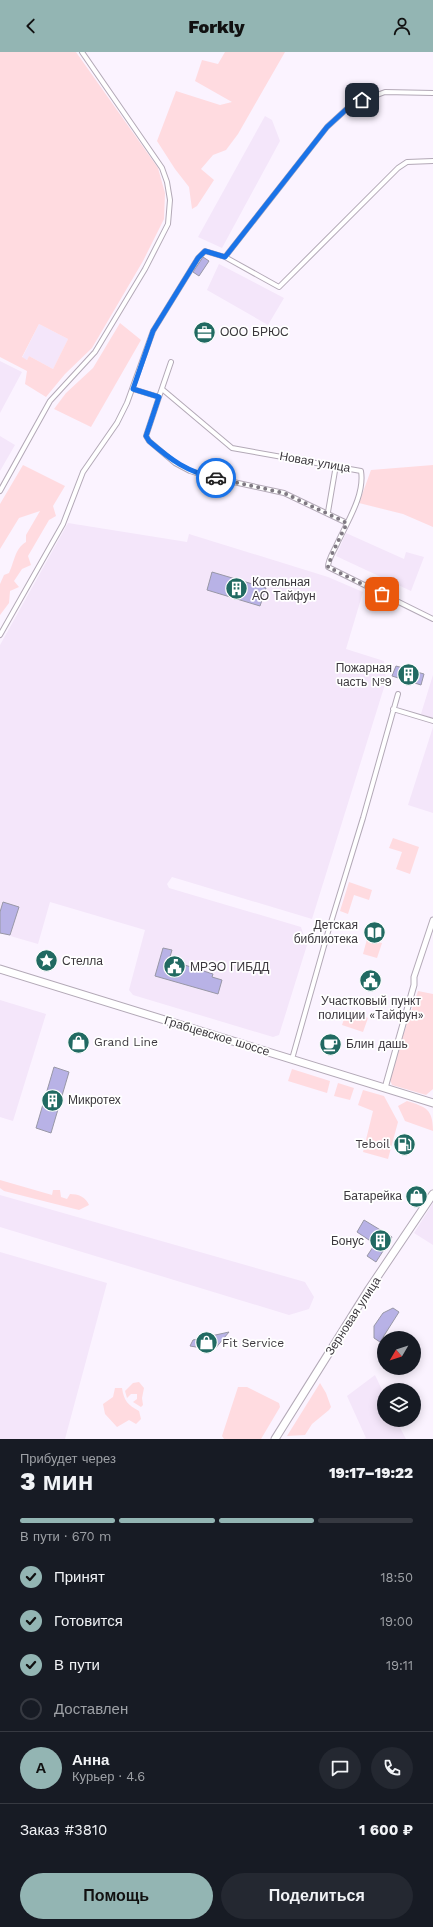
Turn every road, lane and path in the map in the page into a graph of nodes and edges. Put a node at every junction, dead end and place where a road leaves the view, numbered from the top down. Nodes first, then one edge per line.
1 (82, 52) edge
2 (433, 93) edge
3 (433, 161) edge
4 (225, 257) junction
5 (171, 362) dead end
6 (133, 389) junction
7 (162, 389) junction
8 (159, 397) junction
9 (336, 465) junction
10 (0, 491) edge
11 (328, 512) junction
12 (347, 523) junction
13 (433, 619) edge
14 (0, 635) edge
15 (398, 694) dead end
16 (393, 709) junction
17 (433, 721) edge
18 (433, 920) edge
19 (0, 969) edge
20 (292, 1059) junction
21 (385, 1088) junction
22 (433, 1103) edge
23 (433, 1194) edge
24 (275, 1439) edge

1 - 10 street
2 - 4 street
3 - 4 street
4 - 6 street
5 - 7 street
6 - 8 street
6 - 14 street
7 - 8 street
7 - 9 street, Новая улица
8 - 11 street
9 - 11 street
9 - 12 street, Новая улица
11 - 12 street
12 - 13 street
15 - 16 street
16 - 17 street
16 - 20 street
18 - 21 street
19 - 20 main road, Грабцевское шоссе
20 - 21 main road, Грабцевское шоссе
21 - 22 main road, Грабцевское шоссе
23 - 24 main road, Зерновая улица

